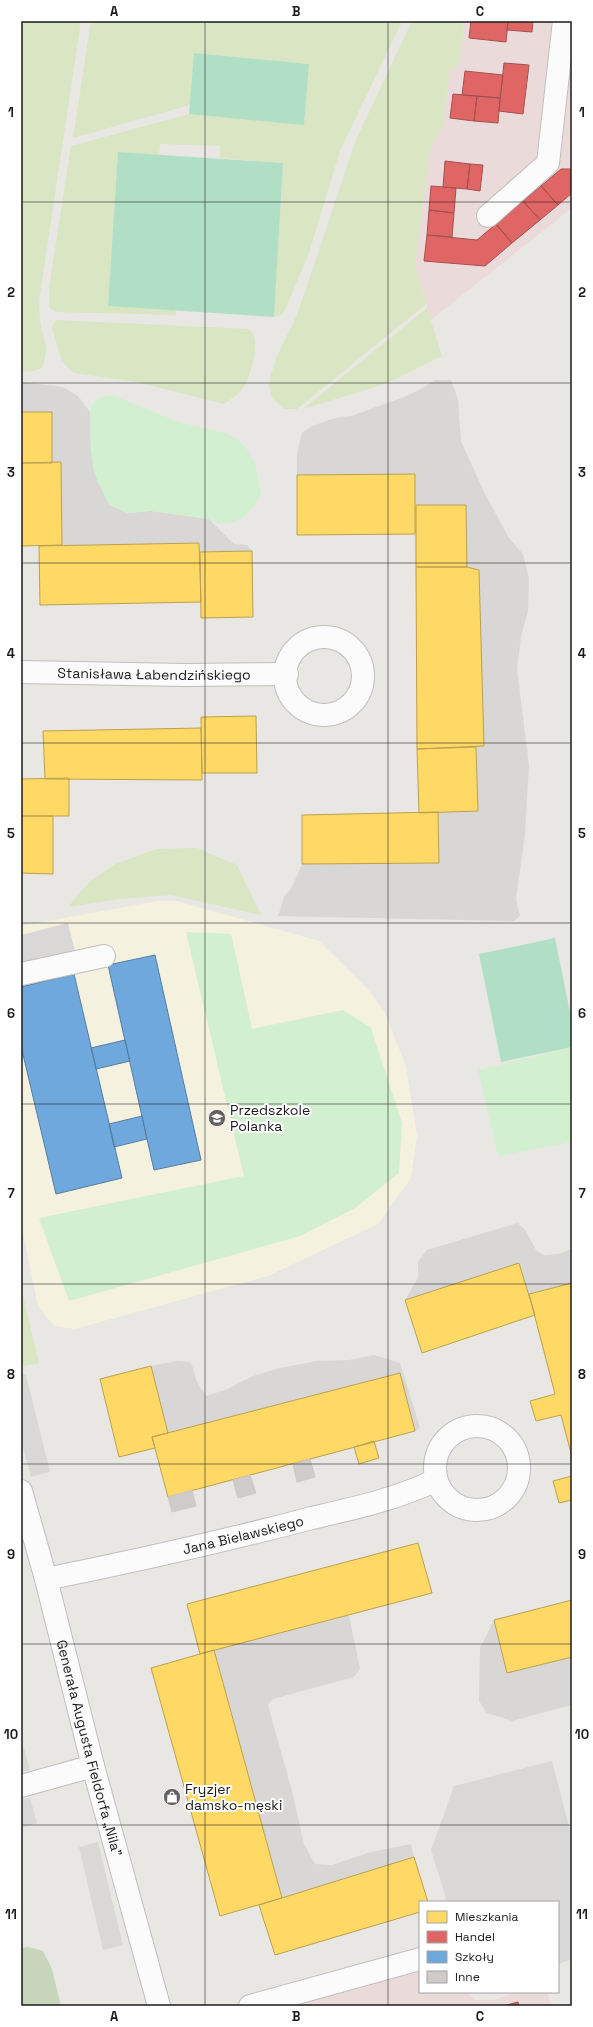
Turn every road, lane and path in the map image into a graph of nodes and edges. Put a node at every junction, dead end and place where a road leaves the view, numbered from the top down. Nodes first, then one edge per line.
1 (564, 21) edge
2 (488, 216) dead end
3 (21, 672) edge
4 (287, 674) dead end
5 (104, 956) dead end
6 (21, 974) edge
7 (436, 1480) dead end
8 (21, 1490) edge
9 (46, 1579) junction
10 (93, 1766) junction
11 (21, 1786) edge
12 (419, 1959) edge
13 (159, 2006) edge
14 (250, 2006) edge

1 - 2 street
3 - 4 street, Stanisława Łabendzińskiego
5 - 6 street
7 - 9 street, Jana Bielawskiego
8 - 9 street, Generała Augusta Fieldorfa „Nila”
9 - 10 street, Generała Augusta Fieldorfa „Nila”
10 - 11 street
10 - 13 street, Generała Augusta Fieldorfa „Nila”
12 - 14 street

